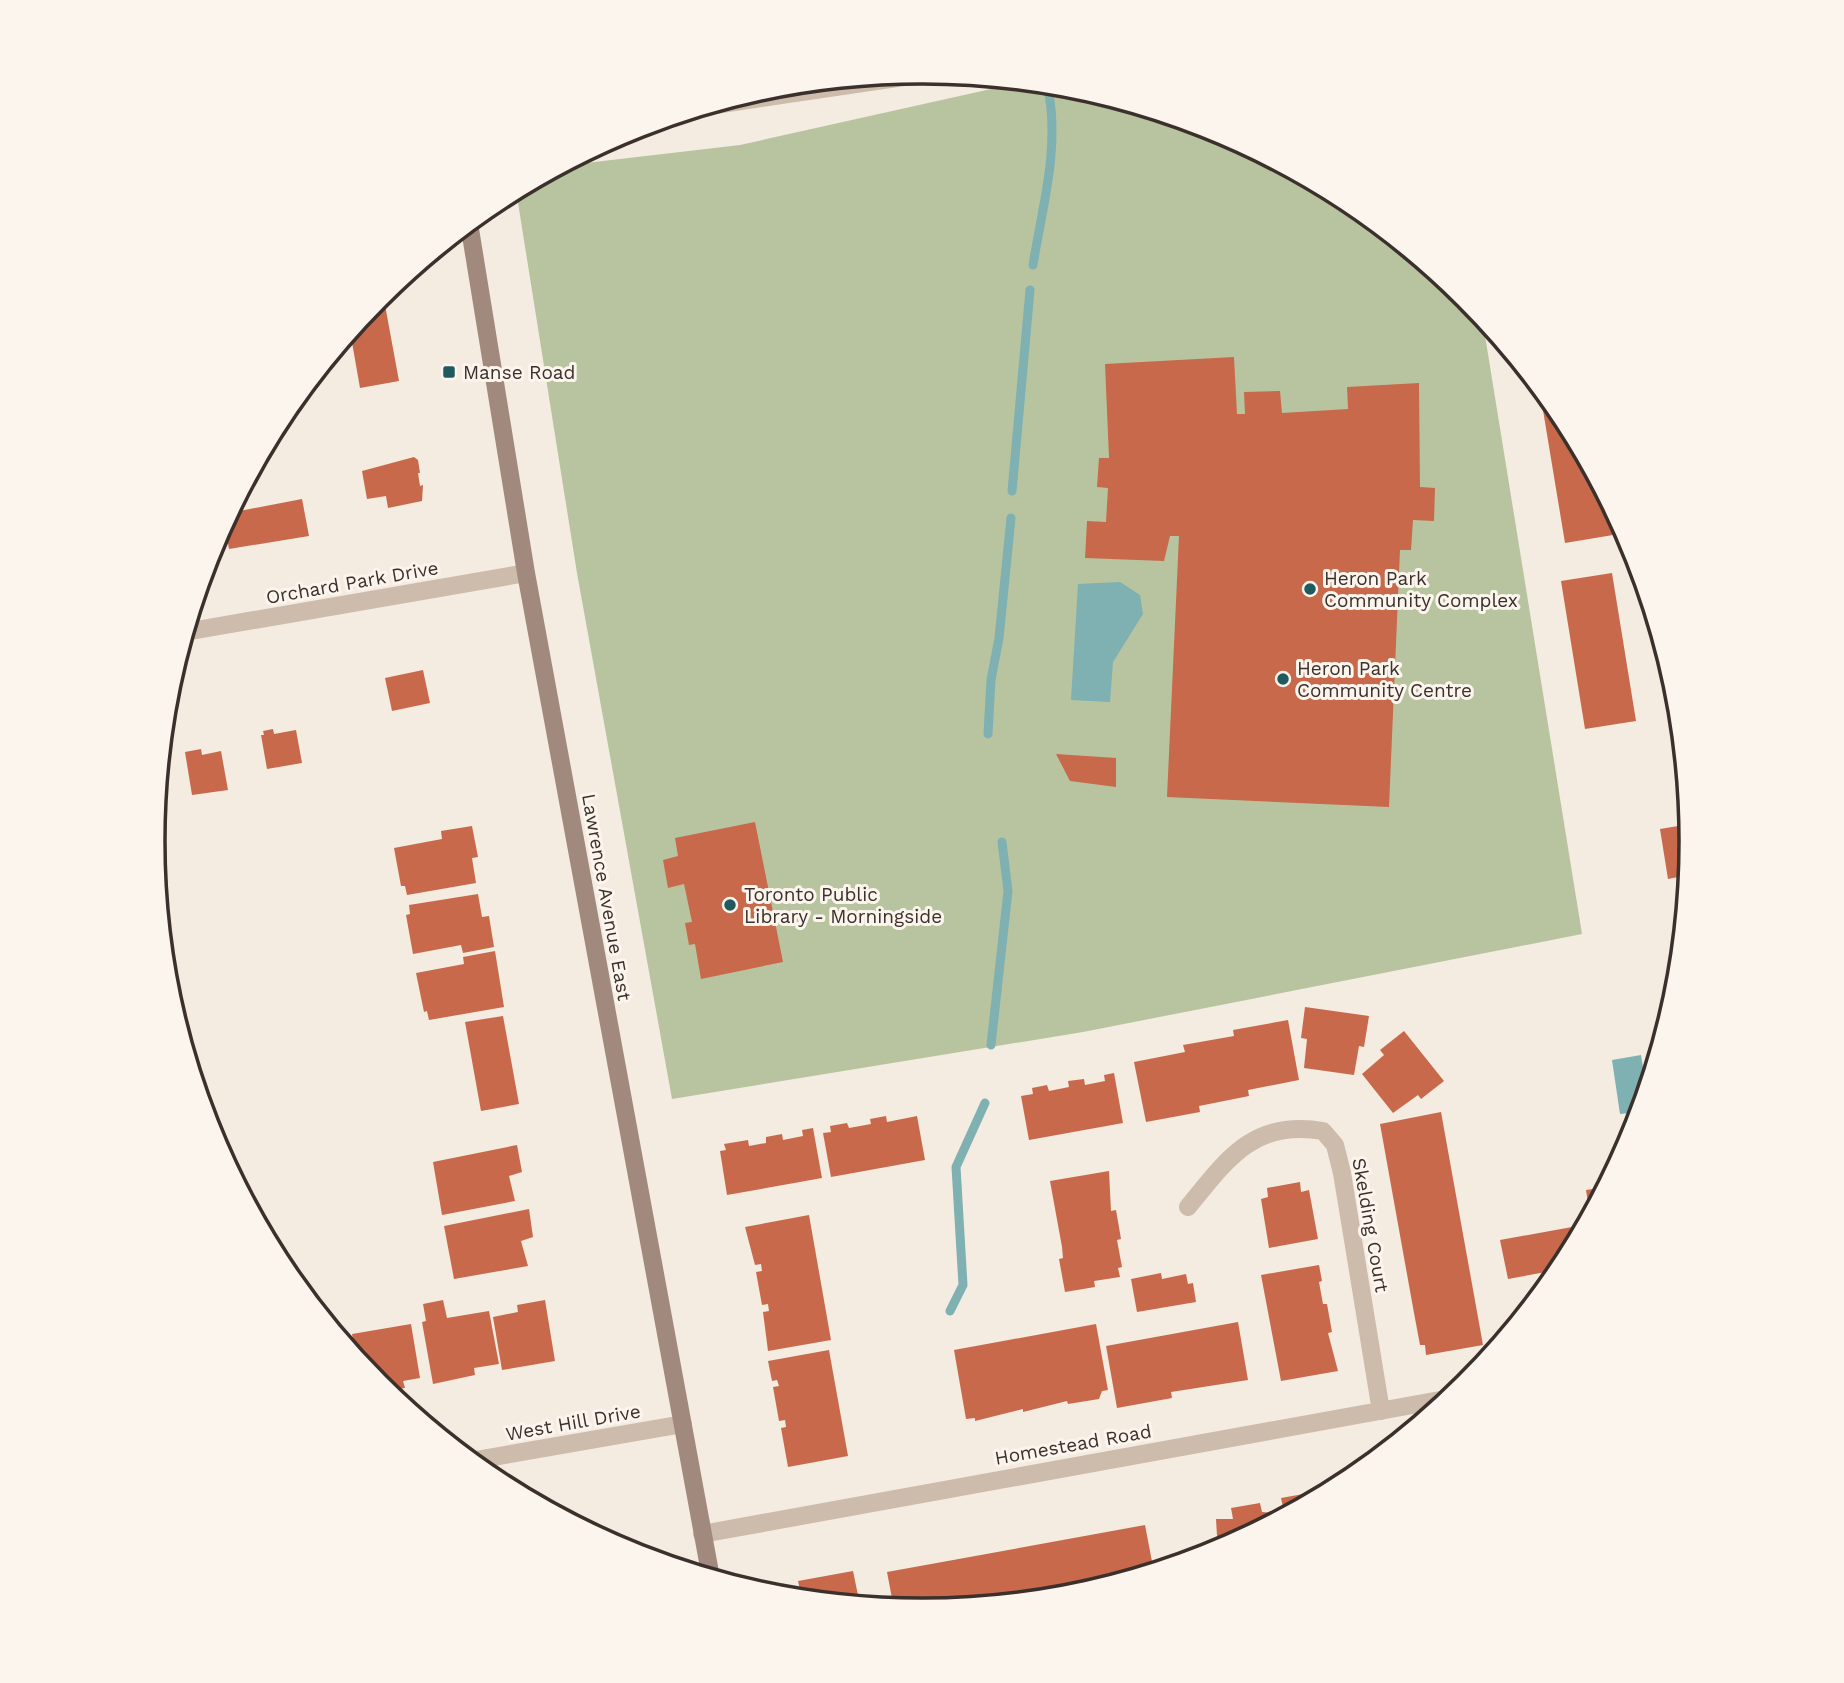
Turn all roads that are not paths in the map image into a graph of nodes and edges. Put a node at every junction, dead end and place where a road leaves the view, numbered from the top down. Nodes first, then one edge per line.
1 (471, 234) edge
2 (526, 573) junction
3 (195, 630) edge
4 (1188, 1207) dead end
5 (1431, 1402) edge
6 (1381, 1411) junction
7 (683, 1424) junction
8 (484, 1459) edge
9 (702, 1534) junction
10 (709, 1568) edge

1 - 2 main road, Lawrence Avenue East
2 - 3 street, Orchard Park Drive
2 - 7 main road, Lawrence Avenue East
4 - 6 street, Skelding Court
5 - 6 street, Homestead Road
6 - 9 street, Homestead Road
7 - 8 street, West Hill Drive
7 - 9 main road, Lawrence Avenue East
9 - 10 main road, Lawrence Avenue East

